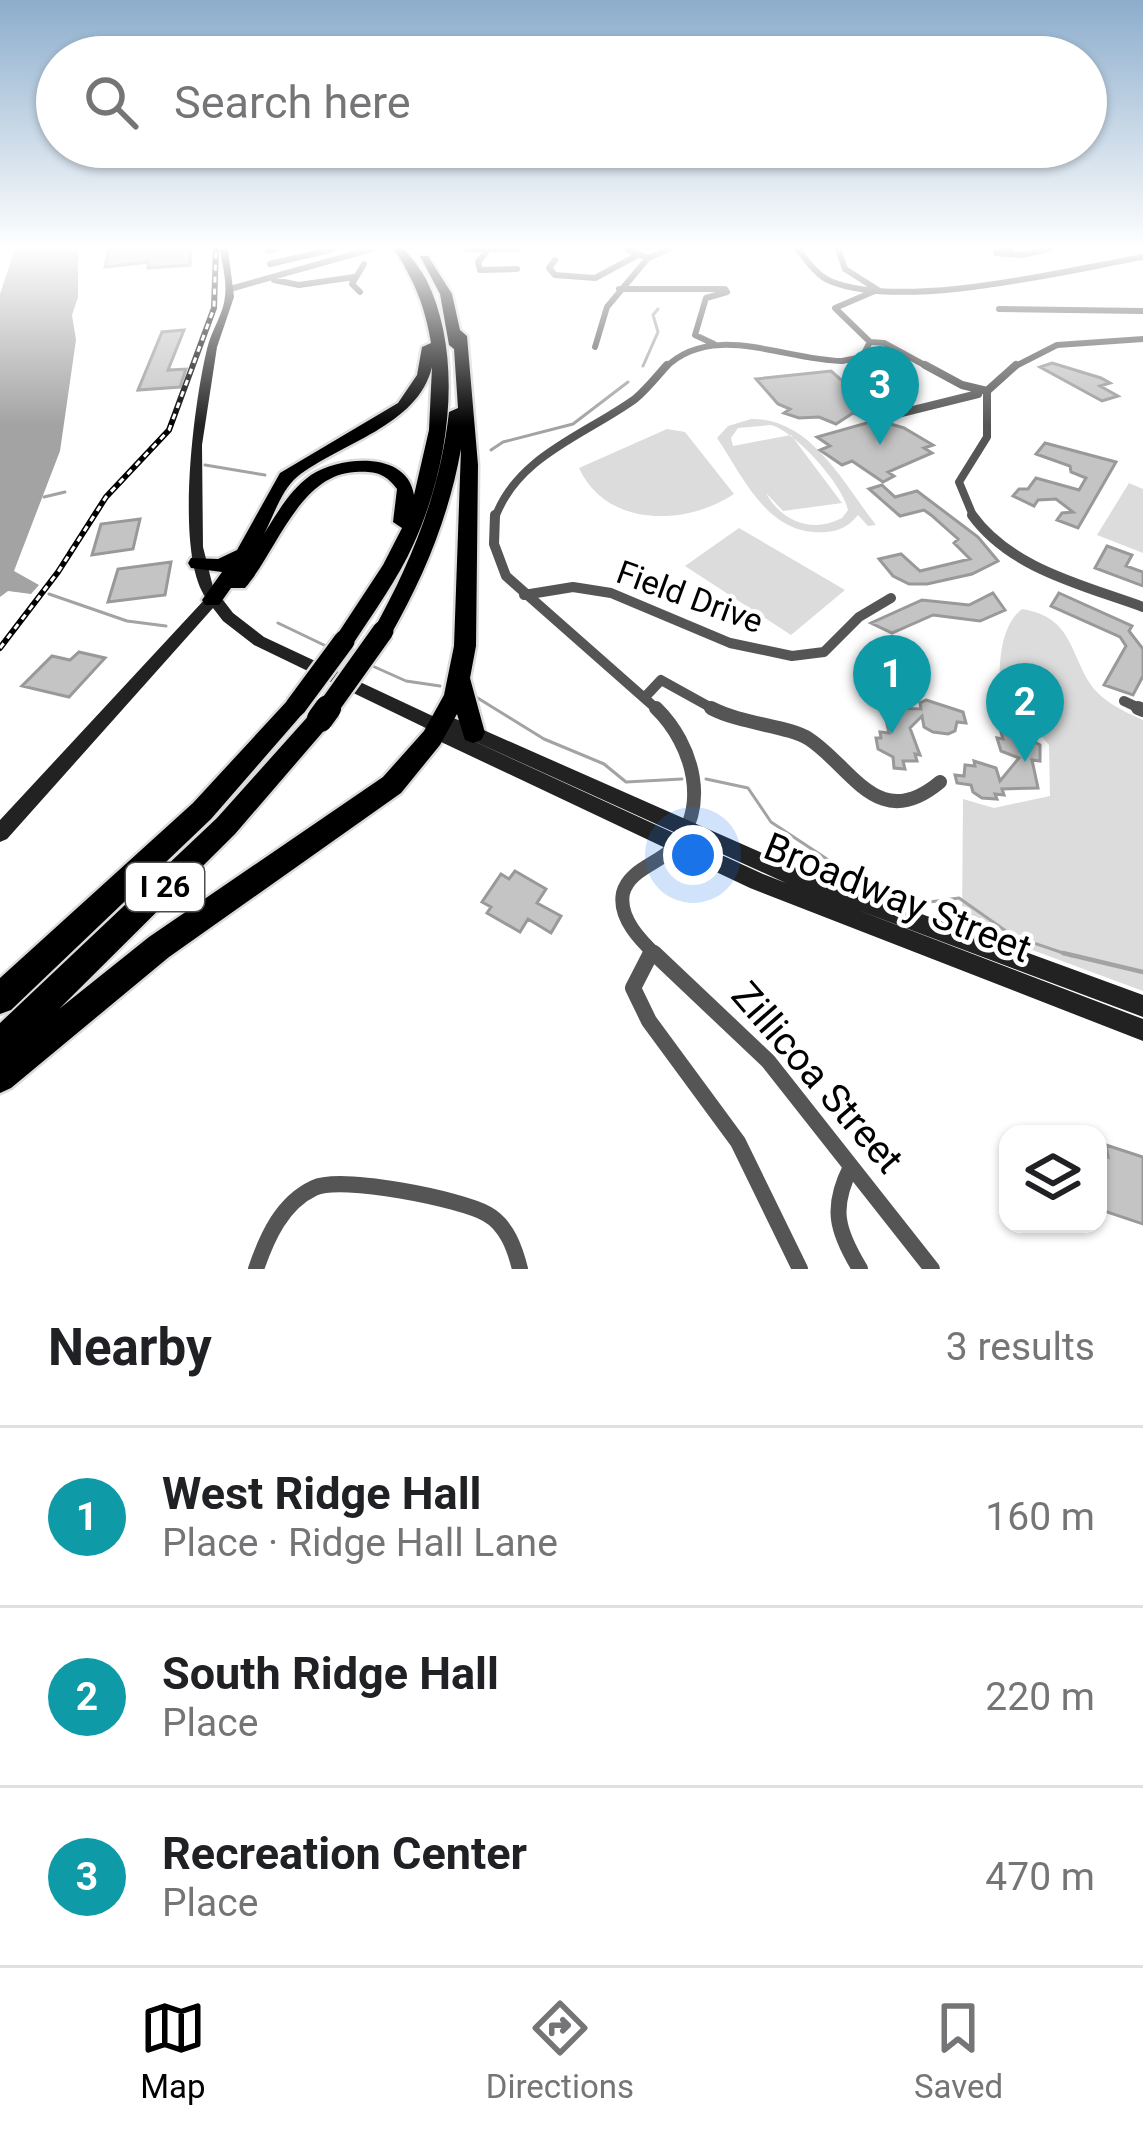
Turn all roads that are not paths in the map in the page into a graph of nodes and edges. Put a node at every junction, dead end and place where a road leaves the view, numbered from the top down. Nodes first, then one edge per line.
1 (224, 308) edge
2 (431, 308) edge
3 (447, 308) edge
4 (607, 308) edge
5 (702, 308) edge
6 (835, 308) edge
7 (1000, 309) dead end
8 (1143, 311) edge
9 (433, 316) junction
10 (454, 332) junction
11 (1143, 339) edge
12 (870, 342) junction
13 (714, 345) junction
14 (596, 347) dead end
15 (982, 393) junction
16 (885, 417) dead end
17 (243, 554) junction
18 (198, 563) junction
19 (379, 586) junction
20 (524, 595) junction
21 (891, 598) dead end
22 (212, 600) junction
23 (1143, 608) edge
24 (460, 682) junction
25 (645, 698) junction
26 (1124, 701) dead end
27 (1143, 710) edge
28 (308, 712) junction
29 (438, 726) junction
30 (473, 733) junction
31 (940, 782) dead end
32 (0, 833) edge
33 (682, 837) junction
34 (652, 952) junction
35 (0, 999) edge
36 (1143, 1006) edge
37 (1143, 1030) edge
38 (0, 1045) edge
39 (0, 1077) edge
40 (851, 1167) junction
41 (256, 1269) edge
42 (520, 1269) edge
43 (800, 1269) edge
44 (860, 1269) edge
45 (932, 1269) edge

1 - 18 main road
2 - 9 highway, I 26
3 - 10 highway, I 26
4 - 14 street
5 - 13 street
6 - 12 street
7 - 8 street
9 - 17 highway
9 - 19 highway, I 26
10 - 24 highway
10 - 28 highway, I 26, bridge
11 - 15 street
12 - 13 street
12 - 15 street
13 - 20 street
15 - 16 street
15 - 23 street
17 - 18 highway
17 - 22 highway
18 - 22 main road
19 - 22 highway
19 - 28 highway, I 26, bridge
20 - 21 street, Field Drive
20 - 25 street
22 - 29 main road, Broadway Street
22 - 32 main road
24 - 29 highway
24 - 30 highway
25 - 31 street
25 - 33 street
26 - 27 street
28 - 35 highway, I 26
28 - 38 highway, I 26
29 - 30 main road, Broadway Street
29 - 33 main road, Broadway Street
29 - 39 highway
30 - 33 main road, Broadway Street
33 - 34 street, Zillicoa Street
33 - 36 main road, Broadway Street
33 - 37 main road, Broadway Street
34 - 40 street, Zillicoa Street
34 - 43 street
40 - 44 street
40 - 45 street, Zillicoa Street
41 - 42 street

